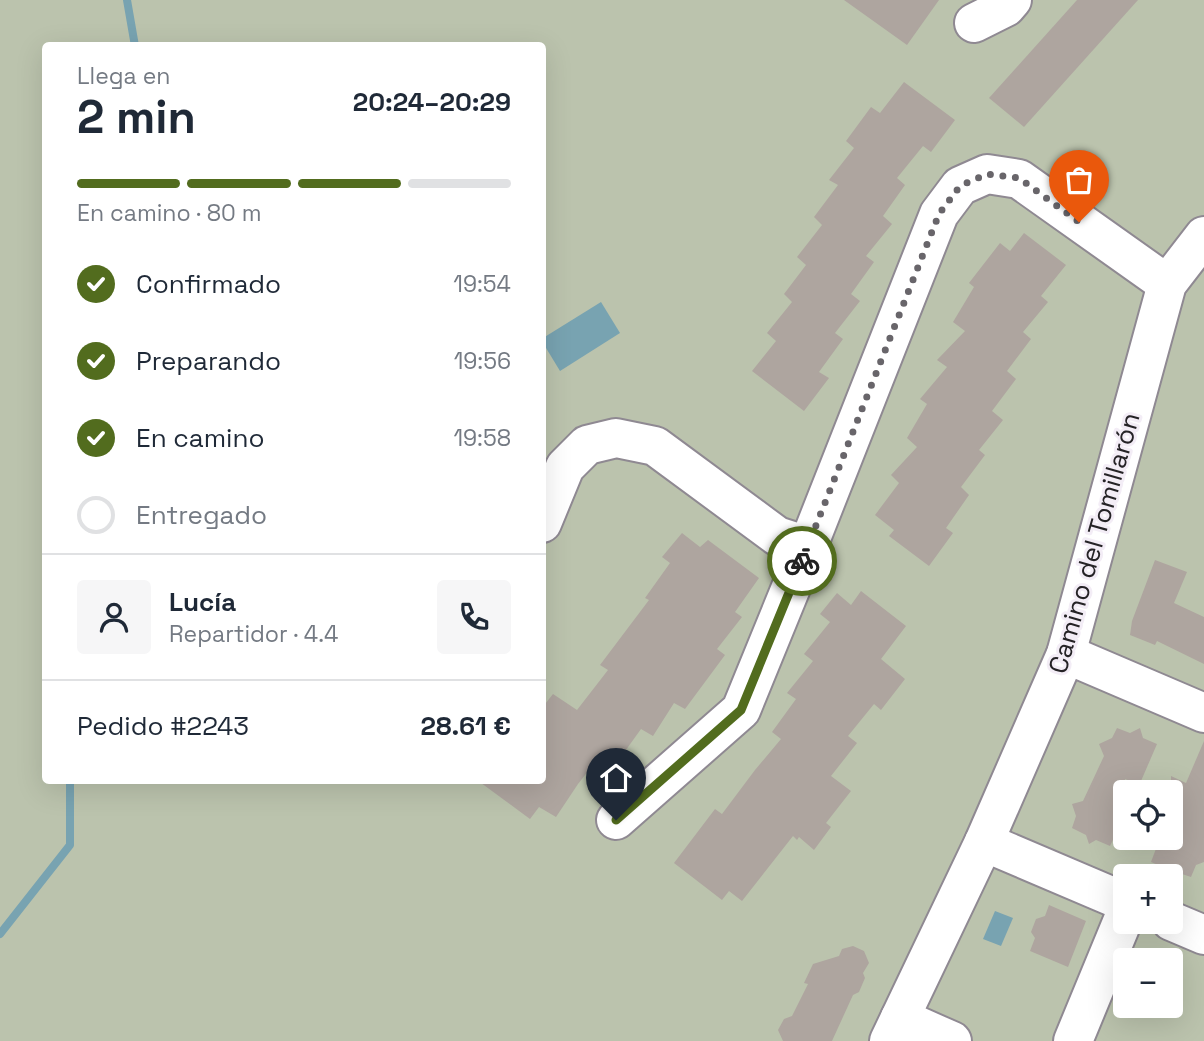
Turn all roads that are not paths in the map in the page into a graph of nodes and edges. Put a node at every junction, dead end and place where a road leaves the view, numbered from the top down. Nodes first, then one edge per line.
1 (1012, 0) edge
2 (974, 23) dead end
3 (1204, 238) edge
4 (1167, 284) junction
5 (546, 513) edge
6 (808, 546) junction
7 (1066, 654) junction
8 (1204, 713) edge
9 (616, 820) dead end
10 (984, 842) junction
11 (1113, 897) edge
12 (1183, 926) edge
13 (1117, 934) edge
14 (1204, 935) edge
15 (895, 1030) edge
16 (952, 1041) edge
17 (1073, 1041) edge

1 - 2 street
3 - 4 street, Camino del Tomillarón
4 - 6 street
4 - 7 street, Camino del Tomillarón
5 - 6 street
6 - 9 street
7 - 8 street
7 - 10 street, Camino del Tomillarón
10 - 11 street
10 - 15 street, Camino del Tomillarón
12 - 14 street
13 - 17 street
15 - 16 street

